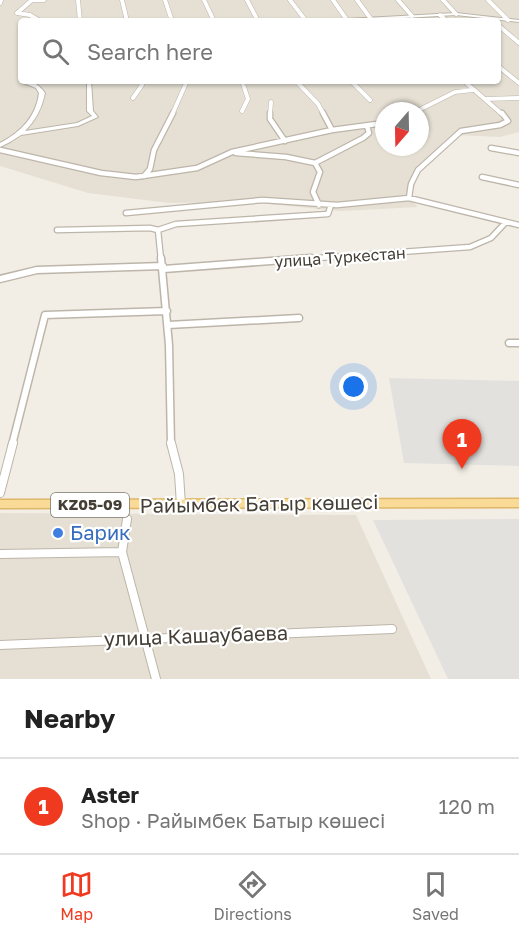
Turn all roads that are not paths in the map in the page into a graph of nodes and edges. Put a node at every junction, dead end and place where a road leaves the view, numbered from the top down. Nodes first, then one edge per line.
1 (32, 0) edge
2 (44, 0) edge
3 (78, 0) edge
4 (122, 0) edge
5 (165, 0) edge
6 (204, 0) edge
7 (247, 0) edge
8 (290, 0) edge
9 (333, 0) edge
10 (357, 0) edge
11 (398, 0) edge
12 (443, 0) edge
13 (488, 0) edge
14 (456, 14) junction
15 (440, 15) junction
16 (412, 16) junction
17 (37, 18) edge
18 (80, 18) edge
19 (126, 18) edge
20 (171, 18) edge
21 (213, 18) edge
22 (256, 18) edge
23 (304, 18) edge
24 (346, 18) edge
25 (373, 18) edge
26 (403, 18) edge
27 (444, 18) edge
28 (486, 18) edge
29 (501, 20) edge
30 (508, 20) junction
31 (519, 21) edge
32 (501, 28) edge
33 (519, 43) edge
34 (501, 68) edge
35 (519, 83) edge
36 (33, 84) edge
37 (89, 84) edge
38 (142, 84) edge
39 (186, 84) edge
40 (243, 84) edge
41 (299, 84) edge
42 (354, 84) edge
43 (467, 84) edge
44 (472, 90) junction
45 (133, 98) dead end
46 (519, 98) edge
47 (485, 99) junction
48 (370, 100) dead end
49 (271, 102) dead end
50 (429, 105) edge
51 (242, 111) dead end
52 (375, 125) edge
53 (367, 126) junction
54 (332, 130) junction
55 (20, 133) junction
56 (285, 141) junction
57 (0, 146) edge
58 (491, 148) dead end
59 (0, 150) edge
60 (232, 152) junction
61 (519, 153) edge
62 (315, 164) junction
63 (144, 176) junction
64 (482, 177) dead end
65 (519, 185) edge
66 (409, 198) junction
67 (319, 205) junction
68 (331, 205) junction
69 (126, 213) dead end
70 (506, 222) junction
71 (519, 225) edge
72 (57, 230) dead end
73 (158, 230) junction
74 (163, 268) junction
75 (0, 279) edge
76 (167, 311) junction
77 (299, 318) dead end
78 (168, 325) junction
79 (509, 343) dead end
80 (519, 343) edge
81 (0, 493) edge
82 (519, 503) edge
83 (0, 504) edge
84 (181, 505) junction
85 (127, 519) dead end
86 (122, 552) junction
87 (0, 554) edge
88 (392, 629) dead end
89 (146, 637) junction
90 (0, 645) edge
91 (156, 679) edge

1 - 2 street
1 - 17 street
3 - 18 street
4 - 19 street
5 - 20 street
6 - 21 street
7 - 22 street
8 - 23 street
9 - 24 street
10 - 25 street
11 - 16 street
12 - 14 street
13 - 30 street
14 - 15 street
14 - 28 street
15 - 16 street
15 - 27 street
16 - 26 street
29 - 30 street
30 - 31 street
32 - 33 street
34 - 35 street
36 - 55 street
37 - 55 street
38 - 45 street
39 - 63 street
40 - 51 street
41 - 54 street
42 - 48 street
43 - 44 street
44 - 47 street
44 - 50 street
46 - 47 street
47 - 66 street
49 - 56 street
52 - 53 street
53 - 54 street
53 - 62 street
54 - 56 street
55 - 57 street
56 - 60 street
58 - 61 street
59 - 63 street
60 - 62 street
60 - 63 street
62 - 67 street
64 - 65 street
66 - 68 street
66 - 70 street
67 - 68 street
67 - 69 street
68 - 73 street
70 - 71 street
70 - 74 street, улица Туркестан
72 - 73 street
73 - 74 street
74 - 75 street, улица Туркестан
74 - 76 street
76 - 78 street
76 - 81 street
77 - 78 street
78 - 84 street
79 - 80 street
82 - 84 main road, Райымбек Батыр көшесі / KZ05-09
83 - 84 main road, Райымбек Батыр көшесі / KZ05-09
85 - 86 street
86 - 87 street
86 - 89 street
88 - 89 street, улица Кашаубаева
89 - 90 street, улица Кашаубаева
89 - 91 street

